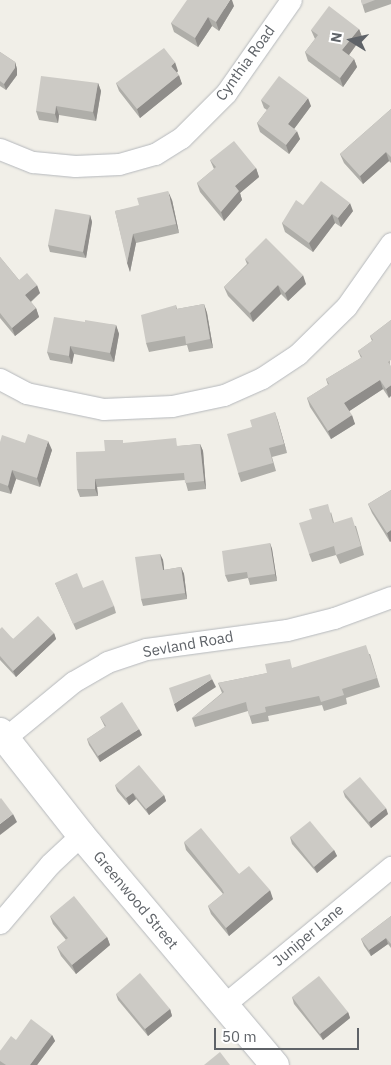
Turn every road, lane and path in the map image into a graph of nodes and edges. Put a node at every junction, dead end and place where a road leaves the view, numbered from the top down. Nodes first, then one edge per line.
1 (290, 0) edge
2 (0, 150) edge
3 (391, 243) edge
4 (0, 379) edge
5 (391, 597) edge
6 (2, 735) edge
7 (81, 835) junction
8 (391, 867) edge
9 (0, 923) edge
10 (226, 1003) junction
11 (275, 1065) edge

1 - 2 street, Cynthia Road
3 - 4 street
5 - 6 street, Sevland Road
6 - 7 street, Greenwood Street
7 - 9 street
7 - 10 street, Greenwood Street
8 - 10 street, Juniper Lane
10 - 11 street, Greenwood Street

